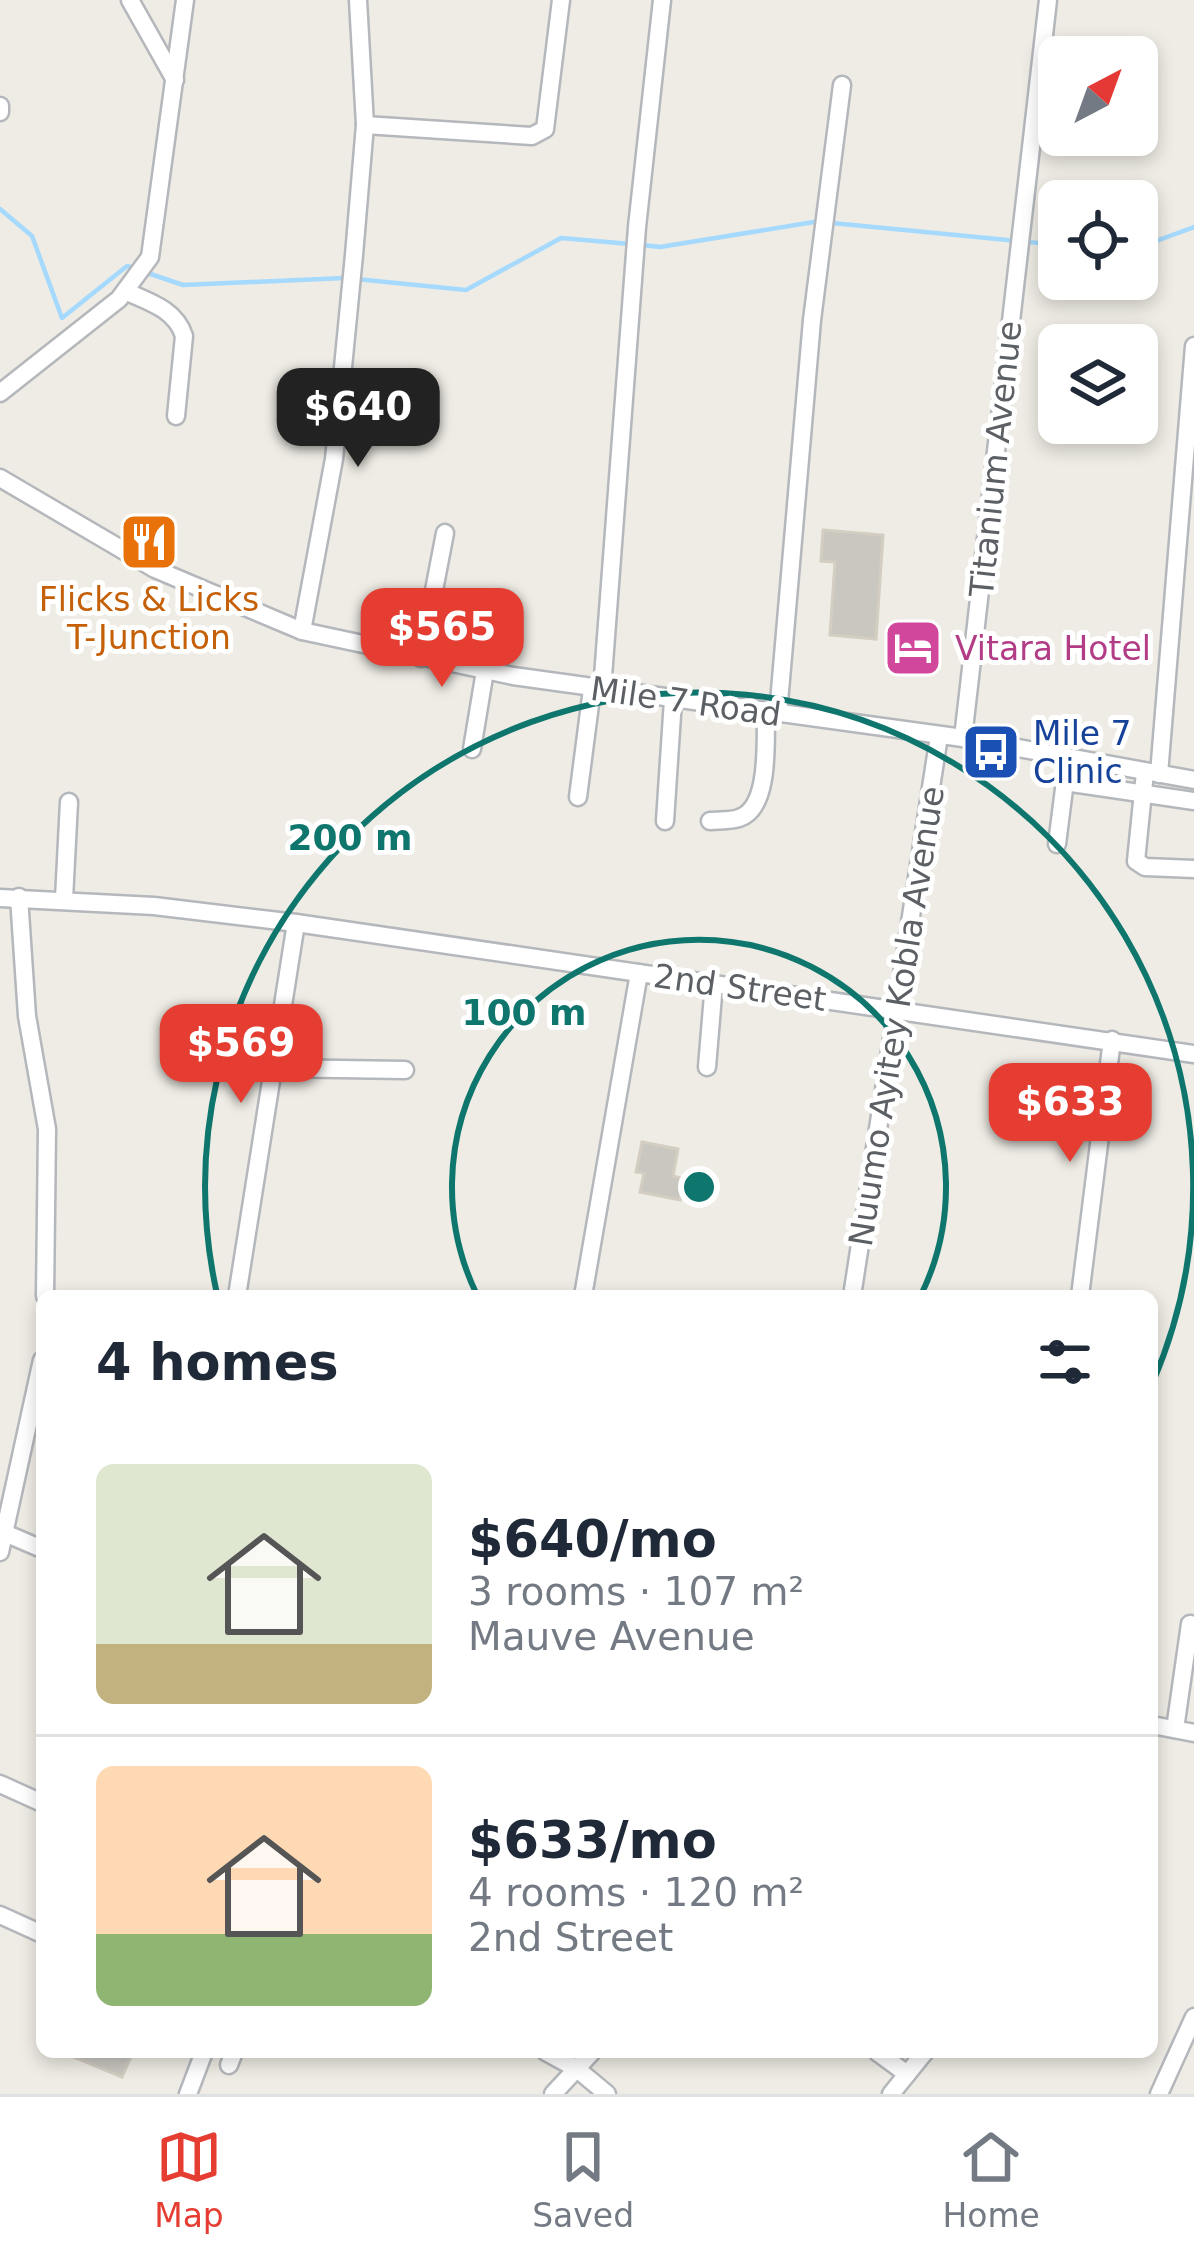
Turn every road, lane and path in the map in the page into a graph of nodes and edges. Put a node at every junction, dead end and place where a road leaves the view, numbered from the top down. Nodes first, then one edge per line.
1 (130, 0) edge
2 (185, 0) edge
3 (358, 0) edge
4 (561, 0) edge
5 (662, 0) edge
6 (1048, 0) edge
7 (176, 81) junction
8 (842, 85) dead end
9 (364, 125) junction
10 (129, 289) junction
11 (1194, 346) edge
12 (0, 393) edge
13 (176, 416) dead end
14 (0, 478) edge
15 (445, 532) dead end
16 (302, 631) junction
17 (421, 658) junction
18 (485, 671) junction
19 (597, 690) junction
20 (673, 700) junction
21 (772, 713) junction
22 (939, 736) junction
23 (964, 738) junction
24 (472, 748) dead end
25 (1068, 757) junction
26 (1114, 766) junction
27 (1152, 773) junction
28 (1194, 780) edge
29 (1065, 782) junction
30 (1111, 788) junction
31 (1142, 793) junction
32 (578, 797) dead end
33 (1194, 801) edge
34 (69, 802) dead end
35 (710, 820) dead end
36 (665, 821) dead end
37 (1058, 844) dead end
38 (1194, 869) edge
39 (9, 897) edge
40 (64, 899) junction
41 (296, 923) junction
42 (639, 973) junction
43 (714, 983) junction
44 (897, 1009) junction
45 (1112, 1040) junction
46 (1194, 1054) edge
47 (707, 1067) dead end
48 (273, 1068) junction
49 (405, 1070) dead end
50 (45, 1290) edge
51 (238, 1290) edge
52 (584, 1290) edge
53 (853, 1290) edge
54 (1081, 1290) edge
55 (36, 1390) edge
56 (7, 1534) junction
57 (36, 1547) edge
58 (0, 1552) edge
59 (1190, 1624) dead end
60 (1158, 1726) edge
61 (1174, 1729) junction
62 (1194, 1733) edge
63 (0, 1784) edge
64 (36, 1800) edge
65 (0, 1915) edge
66 (36, 1931) edge
67 (1194, 2017) edge
68 (202, 2058) edge
69 (557, 2058) edge
70 (587, 2058) edge
71 (885, 2058) edge
72 (920, 2058) edge
73 (577, 2069) junction
74 (907, 2074) junction
75 (188, 2094) edge
76 (553, 2094) edge
77 (607, 2094) edge
78 (891, 2094) edge
79 (1159, 2094) edge

1 - 7 street
2 - 7 street
3 - 9 street
4 - 9 street
5 - 19 street
6 - 23 street, Titanium Avenue
7 - 10 street
8 - 21 street
9 - 16 street
10 - 12 street
10 - 13 street
11 - 27 street
14 - 16 street, Mile 7 Road
15 - 17 street
16 - 17 street, Mile 7 Road
17 - 18 street, Mile 7 Road
18 - 19 street, Mile 7 Road
18 - 24 street
19 - 20 street, Mile 7 Road
19 - 32 street
20 - 21 street, Mile 7 Road
20 - 36 street
21 - 22 street, Mile 7 Road
21 - 35 street
22 - 23 street, Mile 7 Road
22 - 44 street, Nuumo Ayitey Kobla Avenue
23 - 25 street, Mile 7 Road
25 - 26 street, Mile 7 Road
25 - 29 street
26 - 27 street, Mile 7 Road
26 - 30 street
27 - 28 street, Mile 7 Road
27 - 31 street
29 - 30 street
29 - 37 street
30 - 31 street
31 - 33 street
31 - 38 street
34 - 40 street
39 - 40 street, 2nd Street
39 - 50 street
40 - 41 street, 2nd Street
41 - 42 street, 2nd Street
41 - 48 street
42 - 43 street, 2nd Street
42 - 52 street
43 - 44 street, 2nd Street
43 - 47 street
44 - 45 street, 2nd Street
44 - 53 street, Nuumo Ayitey Kobla Avenue
45 - 46 street, 2nd Street
45 - 54 street
48 - 49 street
48 - 51 street
55 - 56 street
56 - 57 street
56 - 58 street
59 - 61 street
60 - 61 street
61 - 62 street
63 - 64 street
65 - 66 street
67 - 79 street
68 - 75 street
69 - 73 street
70 - 73 street
71 - 74 street
72 - 74 street
73 - 76 street
73 - 77 street
74 - 78 street

